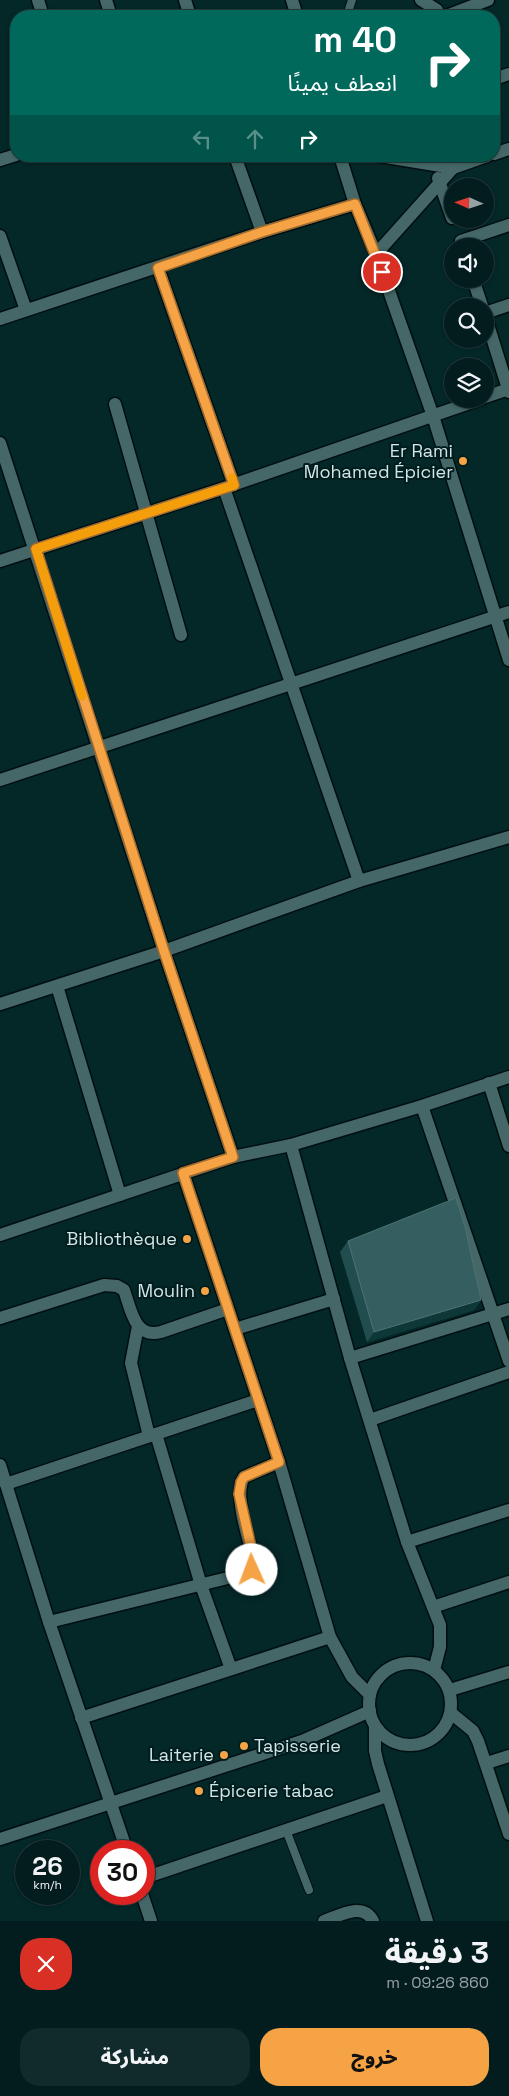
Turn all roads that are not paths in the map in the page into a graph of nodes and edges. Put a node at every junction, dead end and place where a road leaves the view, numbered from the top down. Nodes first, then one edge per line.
1 (421, 0) edge
2 (488, 0) edge
3 (437, 10) edge
4 (443, 10) edge
5 (237, 162) edge
6 (342, 162) edge
7 (433, 162) edge
8 (436, 162) edge
9 (470, 162) edge
10 (453, 168) junction
11 (440, 183) junction
12 (444, 194) edge
13 (355, 204) junction
14 (509, 225) edge
15 (262, 232) junction
16 (0, 236) edge
17 (477, 238) edge
18 (376, 254) junction
19 (158, 268) junction
20 (509, 305) edge
21 (26, 310) junction
22 (494, 311) edge
23 (0, 319) edge
24 (494, 342) edge
25 (509, 390) edge
26 (494, 394) edge
27 (115, 404) dead end
28 (456, 408) edge
29 (433, 416) junction
30 (0, 443) edge
31 (3, 460) edge
32 (229, 487) junction
33 (146, 513) junction
34 (36, 549) junction
35 (0, 561) edge
36 (509, 612) edge
37 (495, 617) junction
38 (181, 635) dead end
39 (509, 660) edge
40 (292, 685) junction
41 (98, 747) junction
42 (0, 780) edge
43 (509, 837) edge
44 (359, 881) junction
45 (164, 951) junction
46 (57, 986) junction
47 (0, 1004) edge
48 (509, 1077) edge
49 (489, 1084) junction
50 (422, 1106) junction
51 (291, 1144) junction
52 (509, 1146) edge
53 (233, 1157) junction
54 (183, 1173) junction
55 (120, 1195) junction
56 (0, 1235) edge
57 (334, 1299) junction
58 (228, 1309) junction
59 (509, 1309) edge
60 (492, 1314) junction
61 (0, 1318) edge
62 (138, 1326) junction
63 (234, 1330) junction
64 (350, 1358) junction
65 (509, 1362) edge
66 (509, 1372) edge
67 (258, 1400) junction
68 (370, 1420) junction
69 (153, 1435) junction
70 (279, 1462) junction
71 (0, 1465) edge
72 (6, 1484) junction
73 (509, 1510) edge
74 (407, 1542) junction
75 (509, 1582) edge
76 (201, 1585) junction
77 (433, 1607) junction
78 (49, 1622) junction
79 (330, 1636) junction
80 (230, 1669) junction
81 (434, 1670) junction
82 (509, 1672) edge
83 (450, 1690) junction
84 (370, 1695) junction
85 (370, 1711) junction
86 (451, 1713) junction
87 (81, 1718) junction
88 (375, 1726) junction
89 (509, 1756) edge
90 (486, 1763) junction
91 (387, 1796) junction
92 (110, 1803) junction
93 (286, 1830) junction
94 (509, 1834) edge
95 (0, 1839) edge
96 (123, 1840) edge
97 (155, 1874) edge
98 (309, 1890) dead end
99 (146, 1905) edge
100 (151, 1921) edge
101 (324, 1921) edge
102 (373, 1921) edge
103 (427, 1921) edge

1 - 3 street
2 - 4 street
5 - 15 street
6 - 13 street
7 - 11 street
8 - 10 street
9 - 10 street
10 - 11 street
11 - 12 street
11 - 18 street
13 - 15 street
13 - 18 street
14 - 17 street
15 - 19 street
16 - 21 street
18 - 29 street
19 - 21 street
19 - 32 street
20 - 22 street
21 - 23 street
24 - 25 street
25 - 26 street
27 - 33 street
28 - 29 street
29 - 32 street
29 - 37 street
30 - 31 street
31 - 34 street
32 - 33 street
32 - 40 street
33 - 34 street
33 - 38 street
34 - 35 street
34 - 41 street
36 - 37 street
37 - 39 street
37 - 40 street
40 - 41 street
40 - 44 street
41 - 42 street
41 - 45 street
43 - 44 street
44 - 45 street
45 - 46 street
45 - 53 street
46 - 47 street
46 - 55 street
48 - 49 street
49 - 50 street
49 - 52 street
50 - 51 street
50 - 60 street
51 - 53 street
51 - 57 street
53 - 54 street
54 - 55 street
54 - 58 street
55 - 56 street
57 - 63 street
57 - 64 street
58 - 62 street
58 - 63 street
59 - 60 street
60 - 64 street
60 - 65 street
61 - 62 street
62 - 69 street
63 - 67 street
64 - 68 street
66 - 68 street
67 - 69 street
67 - 70 street
68 - 74 street
69 - 72 street
69 - 76 street
70 - 76 street
70 - 79 street
71 - 72 street
72 - 78 street
73 - 74 street
74 - 77 street
75 - 77 street
76 - 78 street
76 - 80 street
77 - 81 street
78 - 87 street
79 - 80 street
79 - 84 street
80 - 87 street
81 - 83 street
81 - 84 street
82 - 83 street
83 - 86 street
84 - 85 street
85 - 88 street
85 - 92 street
86 - 88 street
86 - 90 street
87 - 92 street
88 - 91 street
89 - 90 street
90 - 94 street
91 - 93 street
91 - 103 street
92 - 95 street
92 - 96 street
93 - 97 street
93 - 98 lane
99 - 100 street
101 - 102 street

